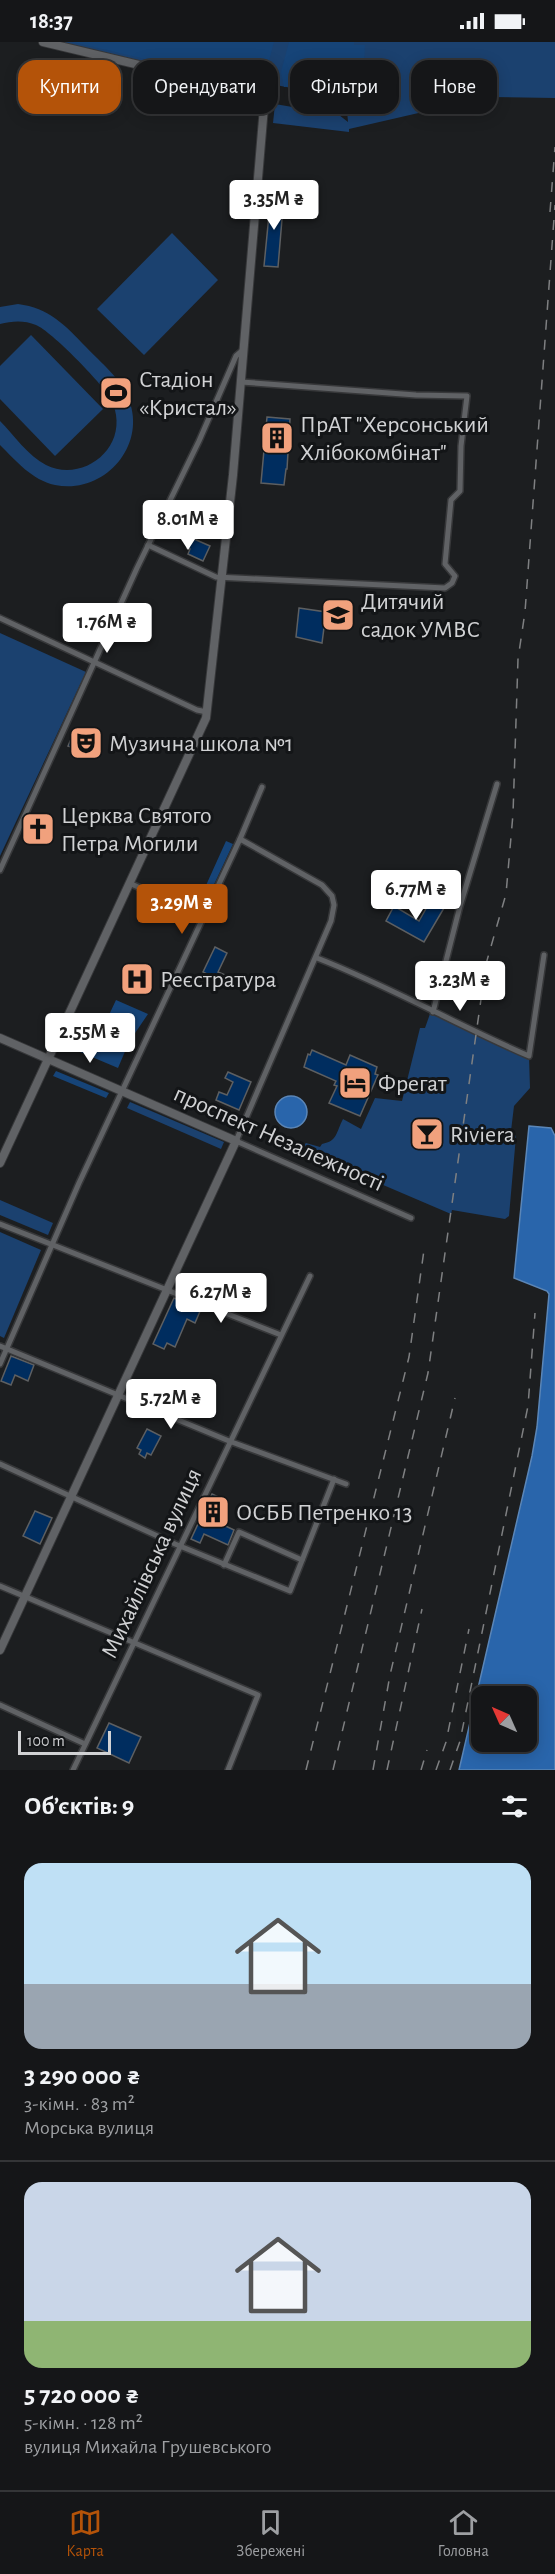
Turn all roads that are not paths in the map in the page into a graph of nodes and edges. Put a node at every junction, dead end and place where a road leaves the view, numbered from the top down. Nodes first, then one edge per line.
1 (43, 42) edge
2 (243, 350) junction
3 (241, 382) junction
4 (148, 545) junction
5 (222, 578) junction
6 (0, 618) edge
7 (96, 662) junction
8 (207, 712) junction
9 (497, 784) dead end
10 (262, 787) dead end
11 (240, 839) junction
12 (0, 870) edge
13 (129, 883) junction
14 (204, 916) junction
15 (544, 954) dead end
16 (317, 958) junction
17 (433, 1012) junction
18 (0, 1038) edge
19 (48, 1059) junction
20 (122, 1091) junction
21 (236, 1141) junction
22 (0, 1163) edge
23 (411, 1218) dead end
24 (0, 1224) edge
25 (51, 1246) junction
26 (310, 1276) dead end
27 (167, 1292) junction
28 (281, 1335) junction
29 (0, 1346) edge
30 (7, 1349) junction
31 (0, 1364) edge
32 (118, 1395) junction
33 (229, 1441) junction
34 (0, 1464) edge
35 (334, 1479) junction
36 (346, 1484) dead end
37 (72, 1498) junction
38 (180, 1546) junction
39 (302, 1560) junction
40 (224, 1565) junction
41 (0, 1586) edge
42 (24, 1596) junction
43 (133, 1642) junction
44 (0, 1650) edge
45 (0, 1706) edge
46 (85, 1744) junction
47 (73, 1770) edge
48 (228, 1770) edge

1 - 2 street
2 - 3 street
2 - 4 street
3 - 5 street
3 - 5 street
4 - 5 street
4 - 7 street
5 - 8 street
6 - 7 street
7 - 8 street
7 - 12 street
8 - 13 street
9 - 17 street
10 - 11 street
11 - 14 street
11 - 16 street
13 - 14 street
13 - 19 street
14 - 20 street
15 - 17 street
16 - 17 street
16 - 21 street
18 - 19 street, проспект Незалежності
19 - 20 street, проспект Незалежності
19 - 22 street
20 - 21 street, проспект Незалежності
20 - 25 street
21 - 23 street, проспект Незалежності
21 - 27 street
24 - 25 street
25 - 27 street
25 - 30 street
26 - 28 street, Михайлівська вулиця
27 - 28 street
27 - 32 street
28 - 33 street, Михайлівська вулиця
29 - 30 street
30 - 31 street
30 - 32 street
32 - 33 street
32 - 37 street
33 - 35 street
33 - 38 street, Михайлівська вулиця
34 - 37 street
35 - 36 street
35 - 39 street
37 - 38 street
37 - 42 street
38 - 40 street
38 - 43 street, Михайлівська вулиця
39 - 40 street
39 - 40 street
41 - 42 street
42 - 43 street
42 - 44 street
43 - 46 street, Михайлівська вулиця
43 - 48 street
45 - 46 street
46 - 47 street, Михайлівська вулиця

